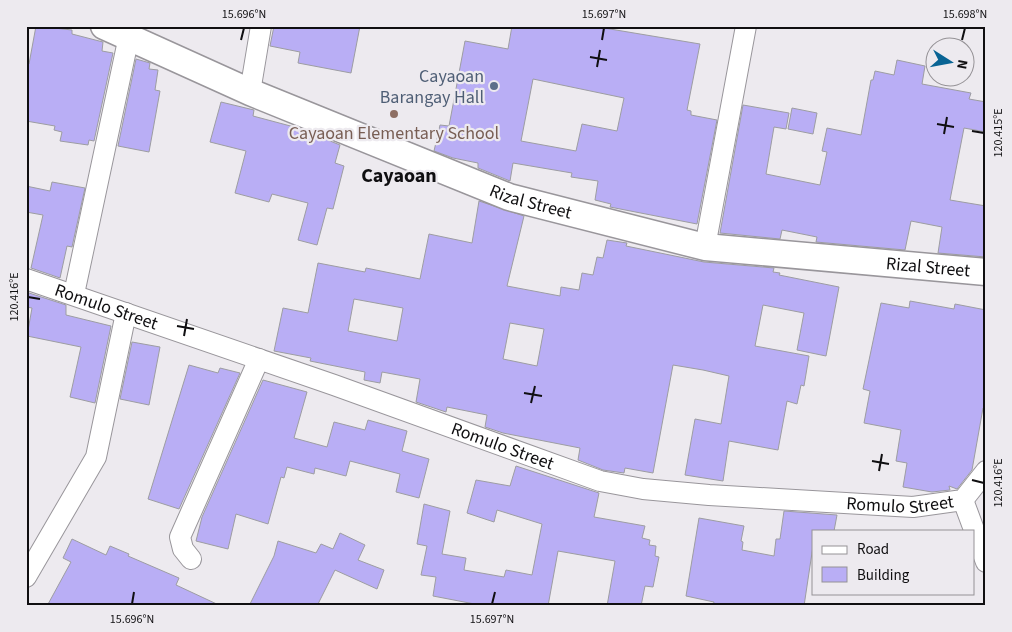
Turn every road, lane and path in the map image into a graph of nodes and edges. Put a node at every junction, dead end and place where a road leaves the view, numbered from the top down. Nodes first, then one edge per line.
1 (261, 26) edge
2 (746, 26) edge
3 (111, 29) edge
4 (250, 92) junction
5 (705, 247) junction
6 (986, 272) edge
7 (26, 280) edge
8 (74, 294) junction
9 (126, 313) junction
10 (259, 359) junction
11 (986, 471) edge
12 (963, 500) junction
13 (191, 558) dead end
14 (986, 562) edge
15 (26, 577) edge

1 - 4 street
2 - 5 street
3 - 4 street, Rizal Street
3 - 8 street
4 - 5 street, Rizal Street
5 - 6 street, Rizal Street
7 - 8 street, Romulo Street
8 - 9 street, Romulo Street
9 - 10 street, Romulo Street
9 - 15 street
10 - 12 street, Romulo Street
10 - 13 street
11 - 12 street, Romulo Street
12 - 14 street

